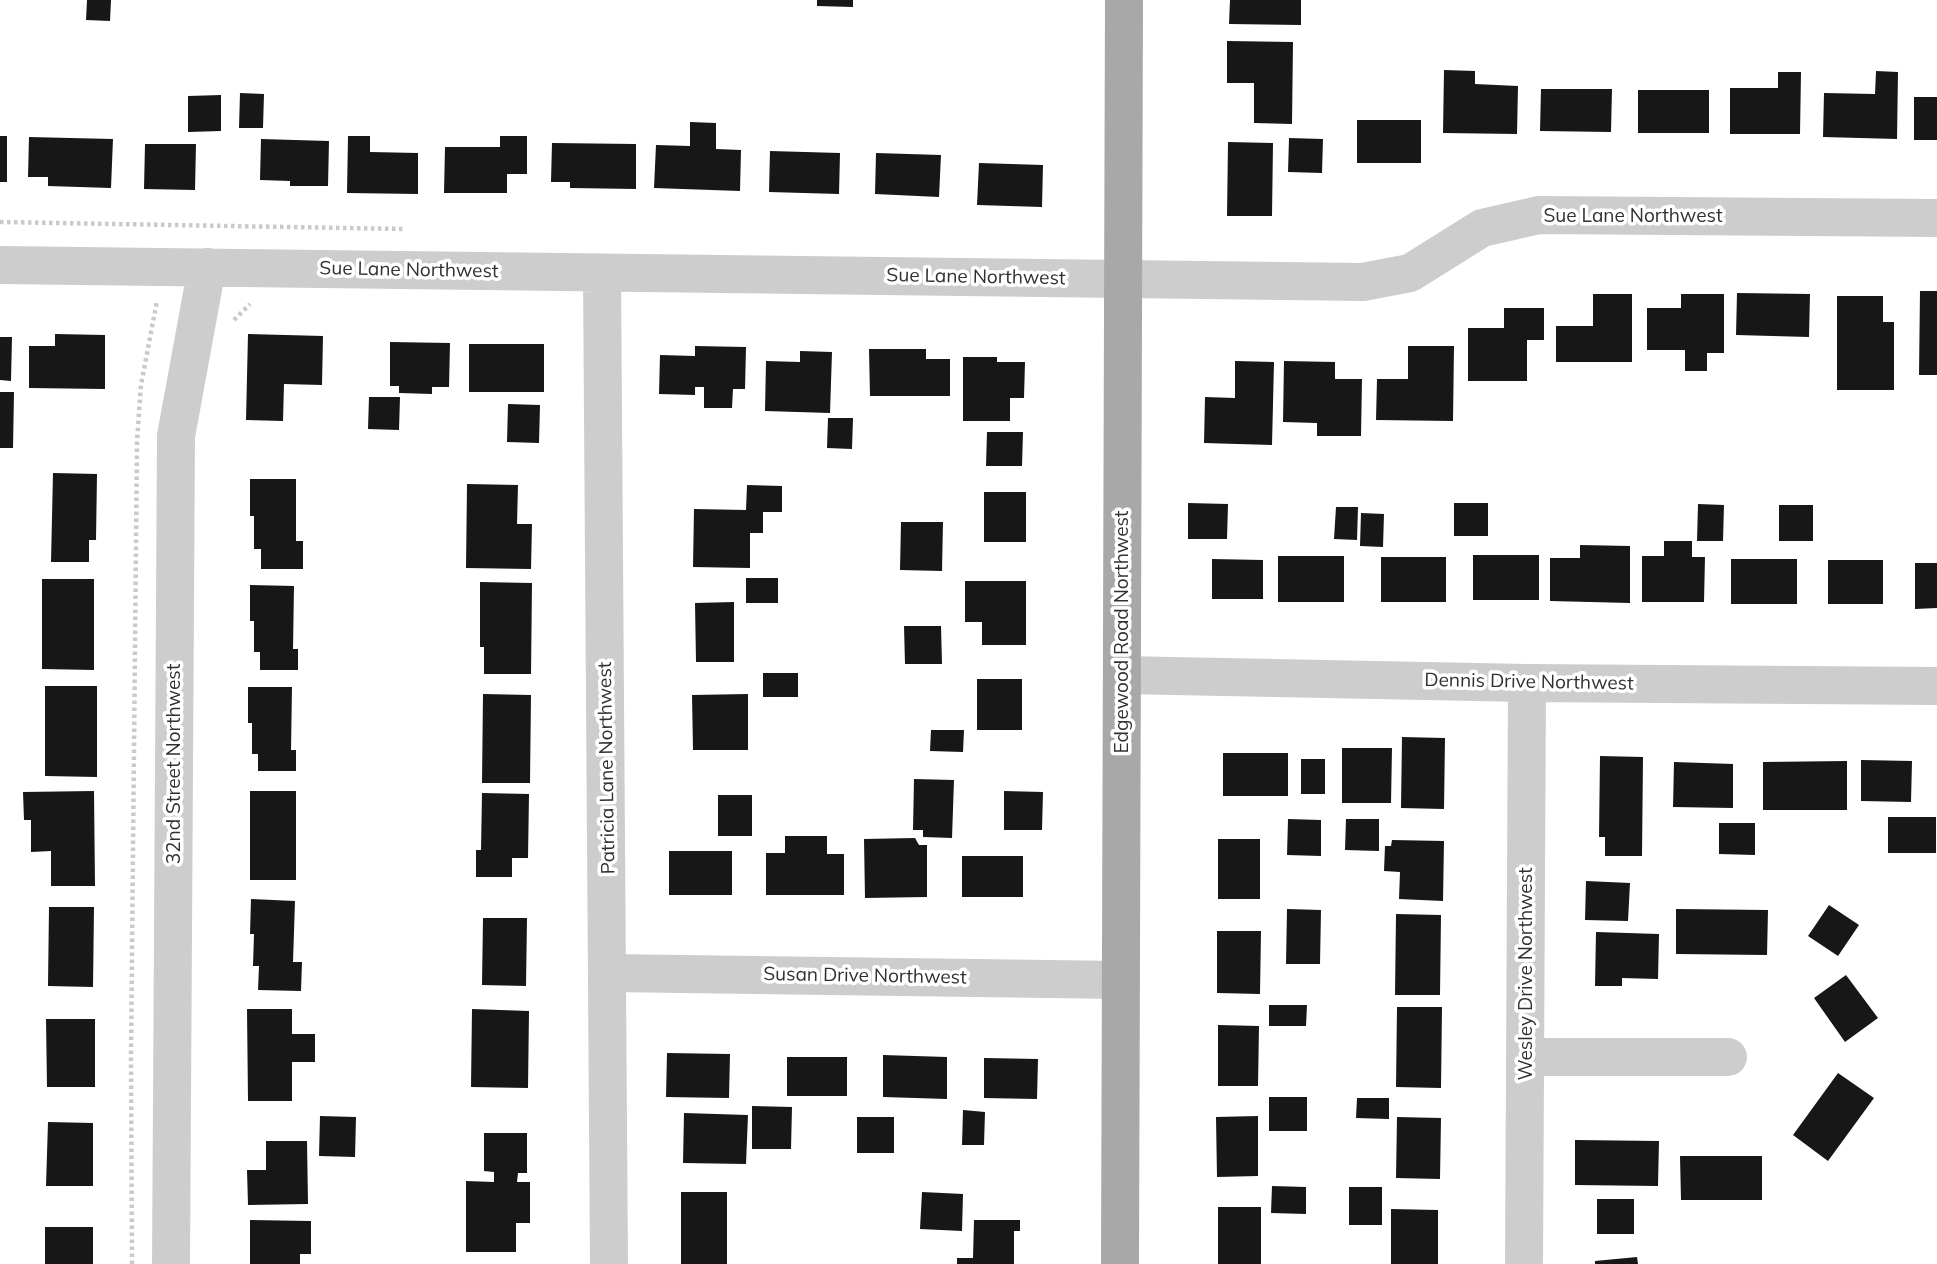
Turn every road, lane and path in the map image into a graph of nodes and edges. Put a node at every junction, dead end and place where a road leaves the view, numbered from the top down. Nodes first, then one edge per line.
1 (1124, 0) edge
2 (1937, 218) edge
3 (0, 222) edge
4 (403, 229) dead end
5 (0, 265) edge
6 (207, 267) junction
7 (602, 273) junction
8 (1123, 280) junction
9 (144, 299) dead end
10 (1122, 675) junction
11 (1527, 683) junction
12 (1937, 686) edge
13 (609, 974) junction
14 (1121, 980) junction
15 (1526, 1057) junction
16 (1728, 1057) dead end
17 (132, 1264) edge
18 (171, 1264) edge
19 (609, 1264) edge
20 (1120, 1264) edge
21 (1524, 1264) edge

1 - 8 main road, Edgewood Road Northwest
2 - 8 street, Sue Lane Northwest
3 - 4 path
5 - 6 street, Sue Lane Northwest
6 - 7 street, Sue Lane Northwest
6 - 18 street, 32nd Street Northwest
7 - 8 street, Sue Lane Northwest
7 - 13 street, Patricia Lane Northwest
8 - 10 main road, Edgewood Road Northwest
9 - 17 path
10 - 11 street, Dennis Drive Northwest
10 - 14 main road, Edgewood Road Northwest
11 - 12 street, Dennis Drive Northwest
11 - 15 street, Wesley Drive Northwest
13 - 14 street, Susan Drive Northwest
13 - 19 street, Patricia Lane Northwest
14 - 20 main road, Edgewood Road Northwest
15 - 16 street
15 - 21 street, Wesley Drive Northwest

